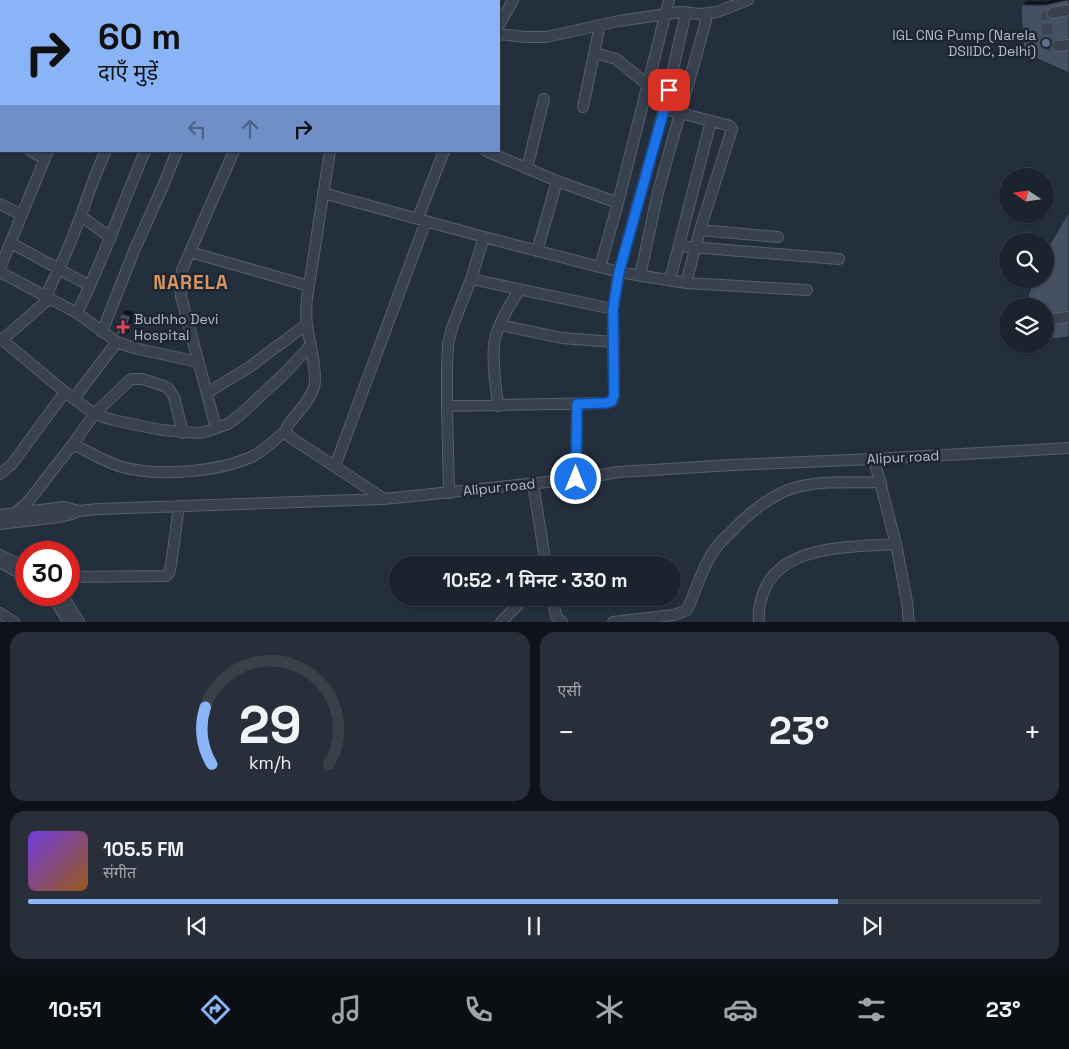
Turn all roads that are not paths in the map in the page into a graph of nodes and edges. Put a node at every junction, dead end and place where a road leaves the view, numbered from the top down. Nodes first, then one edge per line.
1 (513, 0) edge
2 (670, 0) edge
3 (748, 0) edge
4 (1069, 10) edge
5 (686, 12) junction
6 (665, 14) junction
7 (700, 14) junction
8 (1052, 14) dead end
9 (500, 22) edge
10 (600, 25) junction
11 (500, 34) edge
12 (1069, 45) edge
13 (1057, 46) dead end
14 (595, 53) junction
15 (648, 86) junction
16 (544, 98) dead end
17 (583, 107) dead end
18 (664, 110) junction
19 (681, 113) junction
20 (710, 121) junction
21 (106, 152) edge
22 (146, 152) edge
23 (177, 152) edge
24 (234, 152) edge
25 (330, 152) edge
26 (444, 152) edge
27 (488, 152) edge
28 (47, 155) edge
29 (527, 168) junction
30 (557, 181) junction
31 (323, 192) junction
32 (618, 203) junction
33 (0, 204) edge
34 (22, 215) junction
35 (81, 216) junction
36 (422, 220) junction
37 (700, 230) junction
38 (484, 237) junction
39 (778, 237) dead end
40 (111, 238) junction
41 (11, 242) junction
42 (679, 246) junction
43 (696, 247) junction
44 (537, 251) junction
45 (190, 252) junction
46 (839, 259) dead end
47 (600, 267) junction
48 (58, 269) junction
49 (0, 270) edge
50 (619, 272) junction
51 (640, 276) junction
52 (471, 279) junction
53 (670, 280) junction
54 (686, 283) junction
55 (90, 286) junction
56 (309, 286) junction
57 (519, 290) junction
58 (807, 290) dead end
59 (48, 297) junction
60 (613, 309) junction
61 (77, 314) junction
62 (1069, 317) edge
63 (1054, 319) edge
64 (307, 324) junction
65 (500, 325) junction
66 (102, 332) junction
67 (1, 339) edge
68 (117, 342) junction
69 (614, 342) junction
70 (311, 345) junction
71 (198, 362) junction
72 (65, 392) junction
73 (206, 393) junction
74 (74, 398) junction
75 (577, 404) junction
76 (447, 406) junction
77 (498, 406) junction
78 (95, 413) junction
79 (216, 428) junction
80 (286, 430) junction
81 (183, 432) junction
82 (73, 444) junction
83 (1069, 448) edge
84 (874, 458) junction
85 (335, 466) junction
86 (0, 474) edge
87 (576, 479) junction
88 (881, 482) junction
89 (533, 484) junction
90 (449, 493) junction
91 (384, 500) junction
92 (179, 506) junction
93 (79, 511) junction
94 (16, 512) junction
95 (0, 515) edge
96 (0, 524) edge
97 (896, 544) junction
98 (0, 555) edge
99 (545, 556) edge
100 (0, 562) edge
101 (15, 562) edge
102 (15, 571) edge
103 (80, 577) edge
104 (58, 606) edge
105 (69, 606) edge
106 (518, 606) edge
107 (554, 606) edge
108 (0, 613) edge
109 (14, 622) edge
110 (69, 622) edge
111 (79, 622) edge
112 (501, 622) edge
113 (562, 622) edge
114 (612, 622) edge
115 (759, 622) edge
116 (908, 622) edge

1 - 9 street
2 - 6 street
3 - 7 street
4 - 8 street
5 - 6 street
5 - 7 street
5 - 18 street
6 - 10 street
6 - 15 street
7 - 19 street
10 - 11 street
10 - 14 street
12 - 13 street
14 - 15 street
14 - 17 street
15 - 32 street
16 - 29 street
18 - 19 street
18 - 50 street
19 - 20 street
19 - 51 street
20 - 37 street
20 - 42 street
21 - 35 street
22 - 40 street
23 - 66 street
24 - 45 street
25 - 31 street
26 - 36 street
27 - 29 street
28 - 34 street
29 - 30 street
30 - 32 street
30 - 44 street
31 - 36 street
31 - 56 street
32 - 47 street
33 - 34 street
34 - 41 street
35 - 40 street
35 - 48 street
36 - 38 street
36 - 85 street
37 - 39 street
37 - 43 street
38 - 44 street
38 - 52 street
40 - 55 street
41 - 48 street
41 - 49 street
42 - 43 street
42 - 53 street
43 - 46 street
43 - 54 street
44 - 47 street
45 - 56 street
45 - 71 street
47 - 50 street
48 - 55 street
48 - 59 street
49 - 59 street
50 - 51 street
50 - 60 street
51 - 53 street
52 - 57 street
52 - 76 street
53 - 54 street
54 - 58 street
55 - 61 street
56 - 64 street
57 - 60 street
57 - 65 street
59 - 61 street
59 - 67 street
60 - 69 street
61 - 66 street
62 - 63 street
64 - 70 street
64 - 73 street
65 - 69 street
65 - 77 street
66 - 68 street
67 - 72 street
68 - 71 street
68 - 74 street
69 - 75 street
70 - 79 street
70 - 80 street
71 - 73 street
72 - 74 street
72 - 86 street
73 - 79 street
74 - 78 street
75 - 77 street
75 - 87 street
76 - 77 street
76 - 90 street
78 - 81 street
78 - 81 street
78 - 82 street
79 - 81 street
80 - 82 street
80 - 85 street
82 - 94 street
83 - 84 street, Alipur road
84 - 87 street, Alipur road
84 - 88 street
85 - 91 street
87 - 89 street, Alipur road
88 - 97 street
88 - 114 street
89 - 90 street, Alipur road
89 - 99 street
90 - 91 street, Alipur road
91 - 92 street, Alipur road
92 - 93 street, Alipur road
92 - 103 street
93 - 94 street, Alipur road
93 - 96 street, Alipur road
94 - 95 street, Alipur road
97 - 115 street
97 - 116 street
98 - 101 street
100 - 102 street
104 - 110 street
105 - 111 street
106 - 112 street
107 - 113 street
108 - 109 street

